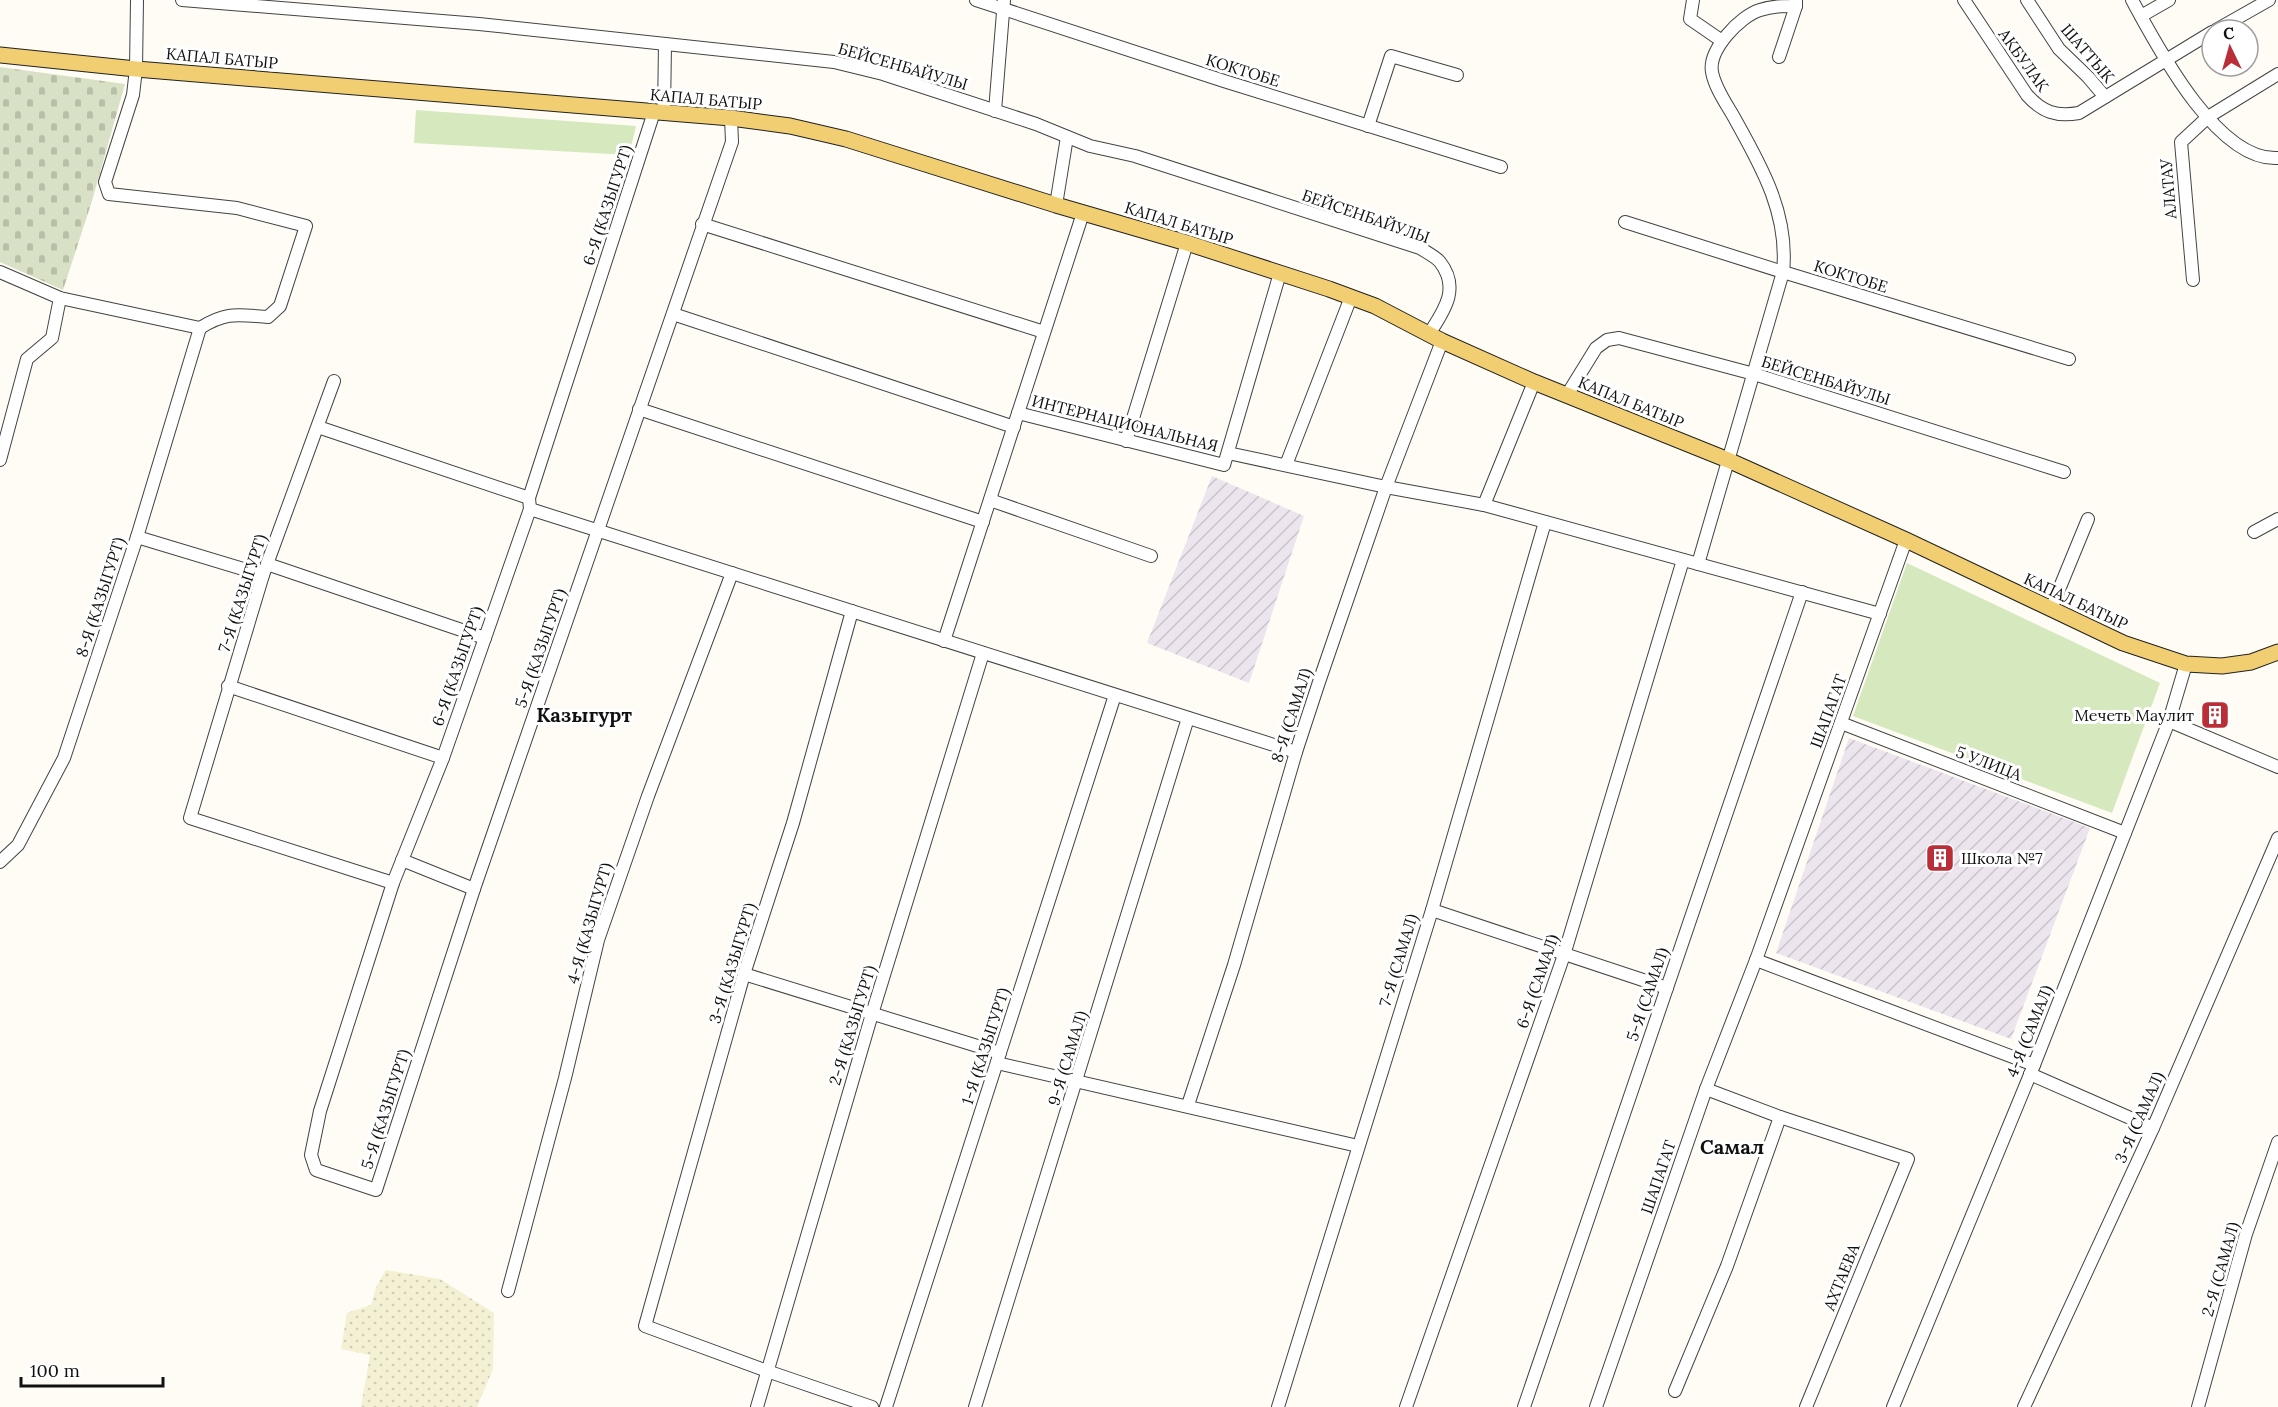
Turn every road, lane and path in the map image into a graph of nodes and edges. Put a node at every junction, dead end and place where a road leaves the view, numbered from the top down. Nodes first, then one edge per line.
1 (137, 0) edge
2 (182, 0) edge
3 (976, 0) edge
4 (1693, 0) edge
5 (1964, 0) edge
6 (2027, 0) edge
7 (2132, 0) edge
8 (2169, 0) edge
9 (2269, 0) edge
10 (1796, 3) edge
11 (1004, 5) edge
12 (2141, 16) junction
13 (2237, 18) edge
14 (2200, 39) edge
15 (1722, 41) junction
16 (665, 44) junction
17 (0, 56) edge
18 (1779, 57) dead end
19 (2166, 59) junction
20 (136, 69) junction
21 (2278, 74) edge
22 (1457, 75) dead end
23 (2105, 97) junction
24 (995, 111) junction
25 (659, 113) junction
26 (2208, 117) junction
27 (731, 118) junction
28 (1368, 126) junction
29 (1067, 137) junction
30 (2278, 158) edge
31 (1500, 167) dead end
32 (1056, 205) junction
33 (1083, 213) junction
34 (1625, 222) dead end
35 (702, 224) junction
36 (1187, 243) junction
37 (0, 272) edge
38 (1783, 272) junction
39 (1280, 273) junction
40 (2193, 280) dead end
41 (1351, 297) junction
42 (60, 298) junction
43 (673, 314) junction
44 (200, 328) junction
45 (1044, 332) junction
46 (1436, 338) junction
47 (2069, 359) dead end
48 (1754, 374) junction
49 (334, 381) dead end
50 (1534, 382) junction
51 (1567, 395) junction
52 (639, 409) junction
53 (1018, 413) junction
54 (318, 427) junction
55 (1014, 427) junction
56 (1126, 441) junction
57 (1226, 459) junction
58 (0, 460) edge
59 (1728, 460) junction
60 (1286, 465) junction
61 (2064, 472) dead end
62 (1386, 487) junction
63 (990, 500) junction
64 (530, 503) junction
65 (1484, 505) junction
66 (2088, 519) dead end
67 (2278, 519) edge
68 (982, 522) junction
69 (1545, 522) junction
70 (599, 531) junction
71 (2254, 532) dead end
72 (137, 537) junction
73 (1905, 540) junction
74 (1151, 556) dead end
75 (1683, 560) junction
76 (1698, 564) junction
77 (265, 570) junction
78 (732, 573) junction
79 (1802, 592) junction
80 (2051, 609) junction
81 (852, 611) junction
82 (1880, 614) junction
83 (485, 638) junction
84 (944, 641) junction
85 (2278, 652) edge
86 (983, 653) junction
87 (2186, 664) junction
88 (228, 686) junction
89 (1115, 695) junction
90 (1188, 718) junction
91 (2169, 721) junction
92 (1841, 723) junction
93 (1296, 752) junction
94 (443, 758) junction
95 (2278, 767) edge
96 (2125, 833) junction
97 (2278, 838) edge
98 (402, 860) junction
99 (0, 861) edge
100 (393, 884) junction
101 (474, 889) junction
102 (1432, 910) junction
103 (1564, 955) junction
104 (1756, 960) junction
105 (744, 974) junction
106 (1667, 988) junction
107 (872, 1014) junction
108 (998, 1058) junction
109 (2032, 1070) junction
110 (1077, 1081) junction
111 (1706, 1089) junction
112 (1188, 1105) junction
113 (1780, 1117) junction
114 (2153, 1128) junction
115 (2278, 1142) edge
116 (1358, 1146) junction
117 (376, 1190) joint
118 (508, 1291) dead end
119 (767, 1371) junction
120 (1675, 1391) dead end
121 (757, 1407) edge
122 (872, 1407) edge
123 (886, 1407) edge
124 (975, 1407) edge
125 (1278, 1407) edge
126 (1406, 1407) edge
127 (1524, 1407) edge
128 (1596, 1407) edge
129 (1806, 1407) edge
130 (1893, 1407) edge
131 (2024, 1407) edge
132 (2198, 1407) edge

1 - 20 street
2 - 16 street, БЕЙСЕНБАЙУЛЫ
3 - 11 street, КОКТОБЕ
4 - 15 street
5 - 23 street, АКБУЛАК
6 - 23 street, ШАТТЫК
7 - 12 street
8 - 12 street
9 - 13 street
10 - 15 street
10 - 18 street
11 - 24 street
11 - 28 street, КОКТОБЕ
12 - 19 street
14 - 19 street, АКБУЛАК
15 - 38 street
16 - 24 street, БЕЙСЕНБАЙУЛЫ
16 - 25 street, 6-Я (КАЗЫГУРТ)
17 - 20 main road, КАПАЛ БАТЫР
19 - 23 street, АКБУЛАК
19 - 26 street
20 - 25 main road, КАПАЛ БАТЫР
20 - 44 street
21 - 26 street, АЛАТАУ
22 - 28 street
24 - 29 street, БЕЙСЕНБАЙУЛЫ
25 - 27 main road, КАПАЛ БАТЫР
25 - 64 street, 6-Я (КАЗЫГУРТ)
26 - 30 street
26 - 40 street, АЛАТАУ
27 - 32 main road, КАПАЛ БАТЫР
27 - 35 street, 5-Я (КАЗЫГУРТ)
28 - 31 street, КОКТОБЕ
29 - 32 street
29 - 46 street, БЕЙСЕНБАЙУЛЫ
32 - 33 main road, КАПАЛ БАТЫР
33 - 36 main road, КАПАЛ БАТЫР
33 - 45 street
34 - 38 street, КОКТОБЕ
35 - 43 street, 5-Я (КАЗЫГУРТ)
35 - 45 street
36 - 39 main road, КАПАЛ БАТЫР
36 - 56 street
37 - 42 street
38 - 47 street, КОКТОБЕ
38 - 48 street
39 - 41 main road, КАПАЛ БАТЫР
39 - 57 street
41 - 46 main road, КАПАЛ БАТЫР
41 - 60 street
42 - 44 street
42 - 58 street
43 - 52 street, 5-Я (КАЗЫГУРТ)
43 - 55 street
44 - 72 street, 8-Я (КАЗЫГУРТ)
45 - 53 street
46 - 50 main road, КАПАЛ БАТЫР
46 - 62 street, 8-Я (САМАЛ)
48 - 51 street, БЕЙСЕНБАЙУЛЫ
48 - 59 street
48 - 61 street, БЕЙСЕНБАЙУЛЫ
49 - 54 street, 7-Я (КАЗЫГУРТ)
50 - 51 main road, КАПАЛ БАТЫР
50 - 65 street
51 - 59 main road, КАПАЛ БАТЫР
52 - 68 street
52 - 70 street, 5-Я (КАЗЫГУРТ)
53 - 55 street
53 - 56 street, ИНТЕРНАЦИОНАЛЬНАЯ
54 - 64 street
54 - 77 street, 7-Я (КАЗЫГУРТ)
55 - 63 street
56 - 57 street, ИНТЕРНАЦИОНАЛЬНАЯ
57 - 60 street, ИНТЕРНАЦИОНАЛЬНАЯ
59 - 73 main road, КАПАЛ БАТЫР
59 - 76 street
60 - 62 street, ИНТЕРНАЦИОНАЛЬНАЯ
62 - 65 street, ИНТЕРНАЦИОНАЛЬНАЯ
62 - 93 street, 8-Я (САМАЛ)
63 - 68 street
63 - 74 street
64 - 70 street
64 - 83 street, 6-Я (КАЗЫГУРТ)
65 - 69 street, ИНТЕРНАЦИОНАЛЬНАЯ
66 - 80 street
67 - 71 street
68 - 84 street
69 - 75 street, ИНТЕРНАЦИОНАЛЬНАЯ
69 - 102 street, 7-Я (САМАЛ)
70 - 78 street
70 - 101 street, 5-Я (КАЗЫГУРТ)
72 - 77 street
72 - 99 street, 8-Я (КАЗЫГУРТ)
73 - 80 main road, КАПАЛ БАТЫР
73 - 82 street, ШАПАГАТ
75 - 76 street, ИНТЕРНАЦИОНАЛЬНАЯ
75 - 103 street, 6-Я (САМАЛ)
76 - 79 street, ИНТЕРНАЦИОНАЛЬНАЯ
77 - 83 street
77 - 88 street, 7-Я (КАЗЫГУРТ)
78 - 81 street
78 - 118 street, 4-Я (КАЗЫГУРТ)
79 - 82 street, ИНТЕРНАЦИОНАЛЬНАЯ
79 - 106 street, 5-Я (САМАЛ)
80 - 87 main road, КАПАЛ БАТЫР
81 - 84 street
81 - 105 street, 3-Я (КАЗЫГУРТ)
82 - 92 street, ШАПАГАТ
83 - 94 street, 6-Я (КАЗЫГУРТ)
84 - 86 street
85 - 87 main road, КАПАЛ БАТЫР
86 - 89 street
86 - 107 street, 2-Я (КАЗЫГУРТ)
87 - 91 street, 4-Я (САМАЛ)
88 - 94 street
88 - 100 street, 7-Я (КАЗЫГУРТ)
89 - 90 street
89 - 108 street, 1-Я (КАЗЫГУРТ)
90 - 93 street
90 - 110 street, 9-Я (САМАЛ)
91 - 95 street
91 - 96 street, 4-Я (САМАЛ)
92 - 96 street, 5 УЛИЦА
92 - 104 street, ШАПАГАТ
93 - 112 street, 8-Я (САМАЛ)
94 - 98 street, 6-Я (КАЗЫГУРТ)
96 - 109 street, 4-Я (САМАЛ)
97 - 114 street, 3-Я (САМАЛ)
98 - 100 street, 6-Я (КАЗЫГУРТ)
98 - 101 street
100 - 117 street, 6-Я (КАЗЫГУРТ)
101 - 117 street, 5-Я (КАЗЫГУРТ)
102 - 103 street
102 - 116 street, 7-Я (САМАЛ)
103 - 106 street
103 - 126 street, 6-Я (САМАЛ)
104 - 109 street
104 - 111 street, ШАПАГАТ
105 - 107 street
105 - 119 street, 3-Я (КАЗЫГУРТ)
106 - 127 street, 5-Я (САМАЛ)
107 - 108 street
107 - 119 street, 2-Я (КАЗЫГУРТ)
108 - 110 street
108 - 123 street, 1-Я (КАЗЫГУРТ)
109 - 114 street
109 - 130 street, 4-Я (САМАЛ)
110 - 112 street
110 - 124 street, 9-Я (САМАЛ)
111 - 113 street
111 - 128 street, ШАПАГАТ
112 - 116 street
113 - 120 street
113 - 129 street, АХТАЕВА
114 - 131 street, 3-Я (САМАЛ)
115 - 132 street, 2-Я (САМАЛ)
116 - 125 street, 7-Я (САМАЛ)
119 - 121 street, 2-Я (КАЗЫГУРТ)
119 - 122 street

